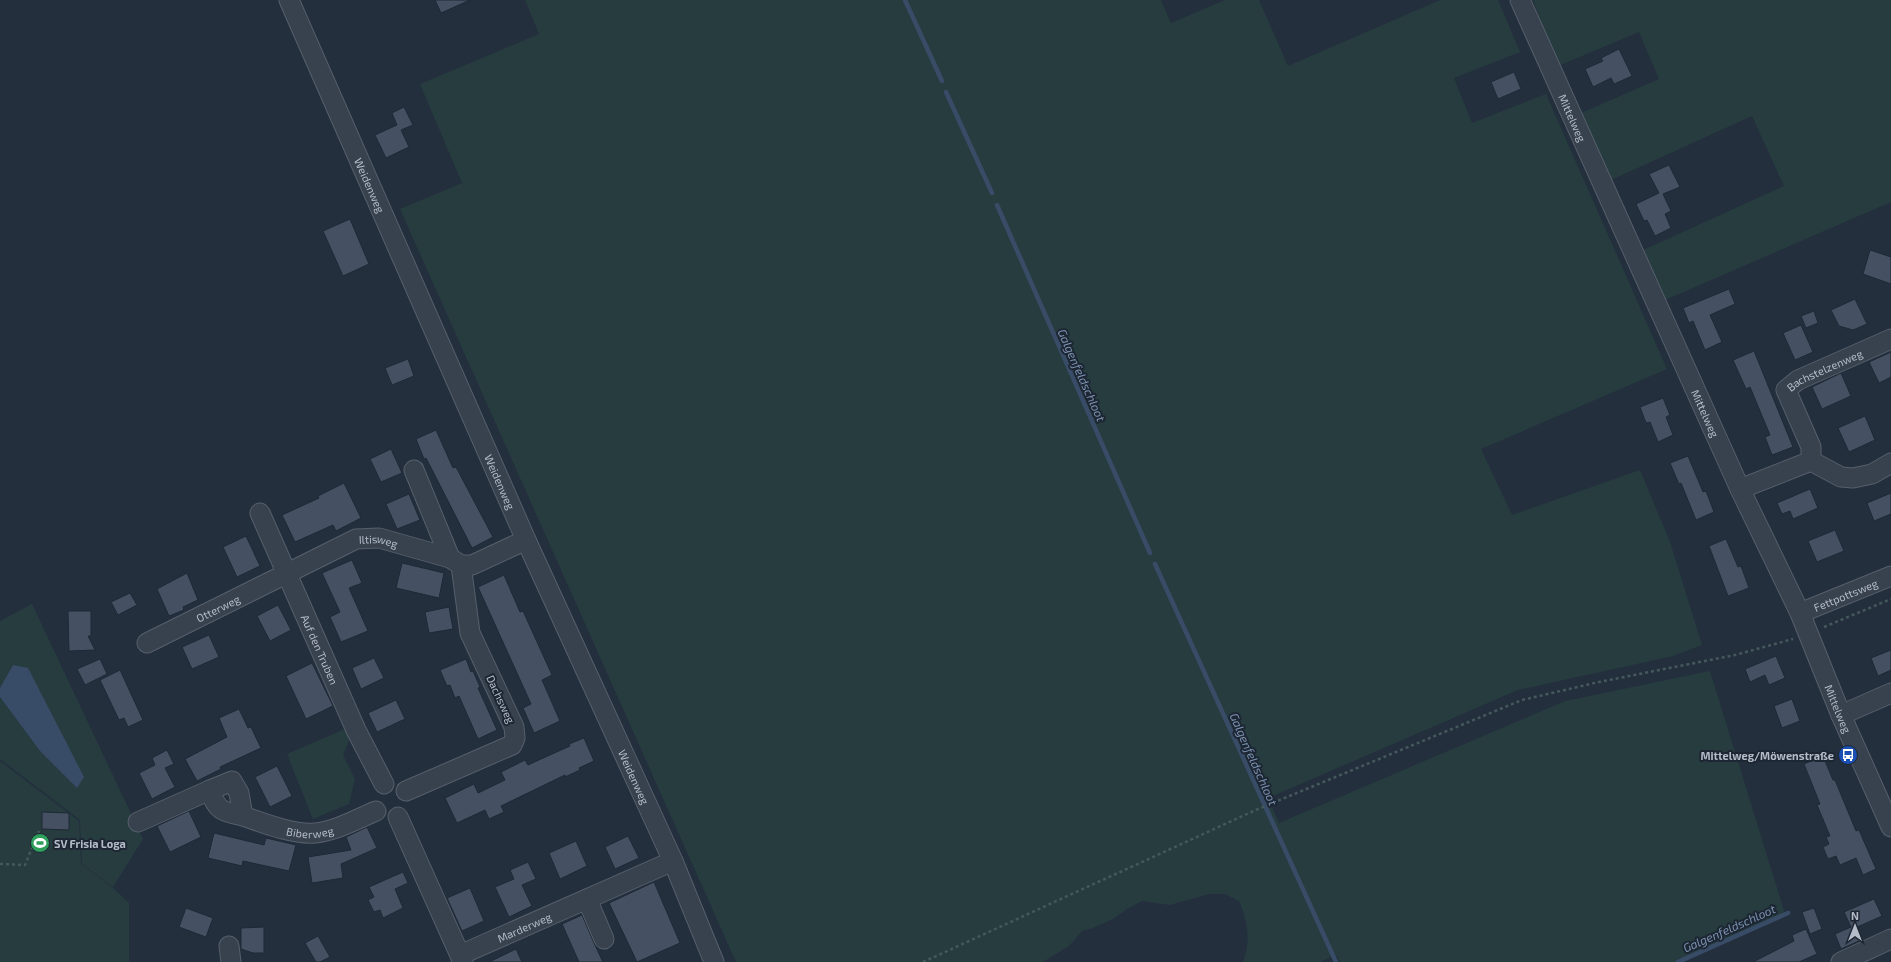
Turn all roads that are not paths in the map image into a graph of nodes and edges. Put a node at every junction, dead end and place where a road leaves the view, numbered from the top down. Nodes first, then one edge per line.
1 (289, 0) edge
2 (1520, 0) edge
3 (1891, 339) edge
4 (1811, 462) junction
5 (1891, 463) edge
6 (414, 470) dead end
7 (1740, 489) junction
8 (260, 512) dead end
9 (526, 540) junction
10 (456, 561) junction
11 (289, 574) junction
12 (1891, 576) edge
13 (1800, 613) junction
14 (147, 643) dead end
15 (1891, 693) edge
16 (1841, 715) junction
17 (384, 784) junction
18 (210, 790) junction
19 (406, 791) junction
20 (376, 811) junction
21 (243, 816) junction
22 (398, 817) junction
23 (138, 822) dead end
24 (1891, 827) edge
25 (673, 861) junction
26 (587, 899) junction
27 (604, 939) dead end
28 (1891, 940) edge
29 (462, 958) edge
30 (714, 962) edge
31 (1841, 962) edge

1 - 9 street, Weidenweg
2 - 7 street, Mittelweg
3 - 4 street, Bachstelzenweg
4 - 5 street
4 - 7 street
6 - 10 street
7 - 13 street, Mittelweg
8 - 11 street, Auf den Truben
9 - 10 street, Iltisweg
9 - 25 street, Weidenweg
10 - 11 street, Iltisweg
10 - 19 street, Dachsweg
11 - 14 street, Otterweg
11 - 17 street, Auf den Truben
12 - 13 street, Fettpottsweg
13 - 16 street, Mittelweg
15 - 16 street
16 - 24 street, Mittelweg
17 - 19 street
17 - 20 street
18 - 21 street, Biberweg
18 - 21 street
18 - 23 street
19 - 22 street
20 - 21 street, Biberweg
20 - 22 street
22 - 29 street
25 - 26 street, Marderweg
25 - 30 street, Weidenweg
26 - 27 street
26 - 29 street, Marderweg
28 - 31 street

